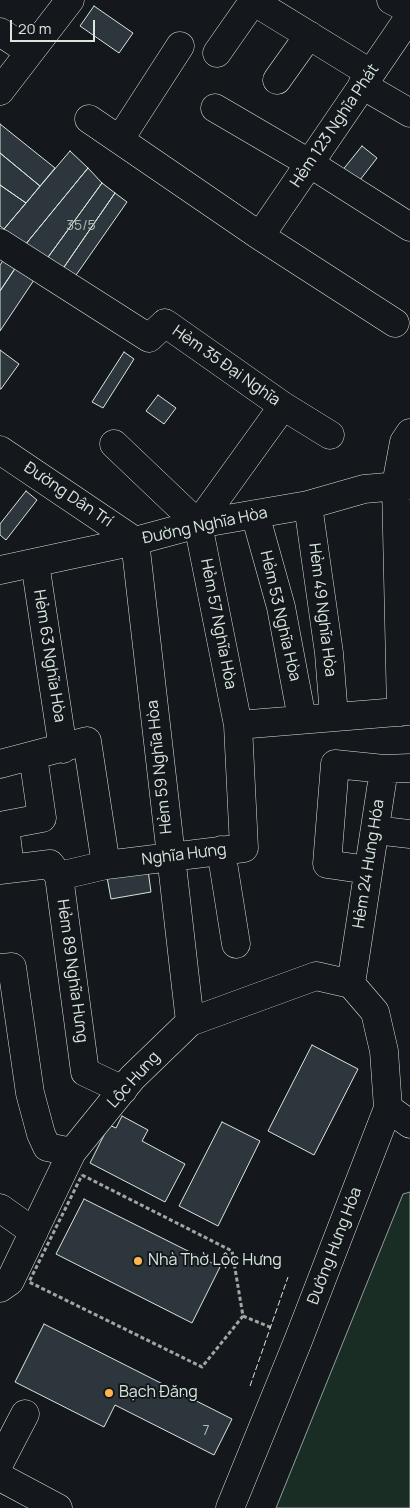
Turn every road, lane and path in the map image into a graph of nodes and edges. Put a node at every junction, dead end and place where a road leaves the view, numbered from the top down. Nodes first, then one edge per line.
1 (70, 0) edge
2 (254, 0) edge
3 (391, 0) edge
4 (410, 10) edge
5 (410, 16) edge
6 (0, 32) edge
7 (309, 35) junction
8 (180, 46) dead end
9 (30, 52) junction
10 (217, 53) dead end
11 (366, 79) junction
12 (277, 80) dead end
13 (0, 91) edge
14 (215, 108) dead end
15 (410, 113) edge
16 (89, 119) dead end
17 (120, 139) junction
18 (309, 163) junction
19 (410, 228) edge
20 (260, 236) junction
21 (0, 243) edge
22 (395, 323) dead end
23 (283, 406) junction
24 (410, 433) edge
25 (330, 435) dead end
26 (114, 444) dead end
27 (0, 450) edge
28 (403, 485) edge
29 (308, 505) junction
30 (255, 514) junction
31 (198, 524) junction
32 (135, 541) junction
33 (35, 563) junction
34 (0, 570) edge
35 (405, 712) edge
36 (334, 716) junction
37 (302, 719) junction
38 (238, 725) junction
39 (63, 749) junction
40 (33, 756) junction
41 (0, 764) edge
42 (397, 768) edge
43 (375, 830) junction
44 (410, 834) edge
45 (221, 850) junction
46 (170, 856) junction
47 (106, 866) junction
48 (5, 869) edge
49 (368, 870) junction
50 (59, 876) junction
51 (236, 944) dead end
52 (0, 968) edge
53 (351, 984) junction
54 (190, 1022) junction
55 (123, 1090) junction
56 (388, 1108) junction
57 (410, 1124) edge
58 (72, 1152) junction
59 (0, 1208) edge
60 (34, 1232) junction
61 (0, 1288) edge
62 (243, 1316) joint
63 (25, 1414) dead end
64 (0, 1462) edge
65 (0, 1477) edge
66 (58, 1508) edge
67 (230, 1508) edge

1 - 9 street
2 - 7 street
2 - 10 street
3 - 4 street
5 - 11 street, Hẻm 123 Nghĩa Phát
6 - 9 street
7 - 11 street
7 - 12 street
8 - 17 street
9 - 13 street
11 - 15 street
11 - 18 street, Hẻm 123 Nghĩa Phát
14 - 18 street
16 - 17 street
17 - 20 street
18 - 19 street
18 - 20 street, Hẻm 123 Nghĩa Phát
20 - 22 street
21 - 23 street, Hẻm 35 Đại Nghĩa
23 - 25 street, Hẻm 35 Đại Nghĩa
23 - 31 street
24 - 28 street
26 - 31 street
27 - 32 street, Đường Dân Trí
28 - 29 street, Đường Nghĩa Hòa
28 - 35 street
29 - 30 street, Đường Nghĩa Hòa
29 - 36 street, Hẻm 49 Nghĩa Hòa
30 - 31 street, Đường Nghĩa Hòa
30 - 37 street, Hẻm 53 Nghĩa Hòa
31 - 32 street, Đường Nghĩa Hòa
31 - 38 street, Hẻm 57 Nghĩa Hòa
32 - 33 street, Đường Nghĩa Hòa
32 - 46 street, Hẻm 59 Nghĩa Hòa
33 - 34 street, Đường Nghĩa Hòa
33 - 39 street, Hẻm 63 Nghĩa Hòa
35 - 36 street
36 - 37 street
37 - 38 street
38 - 45 street, Nghĩa Hưng
39 - 40 street
39 - 47 street
40 - 41 street
40 - 48 street
42 - 43 street, Hẻm 24 Hưng Hóa
42 - 49 street
43 - 44 street
43 - 49 street, Hẻm 24 Hưng Hóa
45 - 46 street, Nghĩa Hưng
45 - 51 street
46 - 47 street, Nghĩa Hưng
46 - 54 street, Hẻm 59 Nghĩa Hòa
47 - 50 street, Hẻm 89 Nghĩa Hưng
48 - 50 street
49 - 53 street, Hẻm 24 Hưng Hóa
50 - 55 street, Hẻm 89 Nghĩa Hưng
52 - 58 street
53 - 54 street, Lộc Hưng
53 - 56 street, Đường Hưng Hóa
54 - 55 street, Lộc Hưng
55 - 58 street, Lộc Hưng
56 - 57 street
56 - 67 street, Đường Hưng Hóa
58 - 60 street, Lộc Hưng
59 - 60 street
60 - 61 street, Lộc Hưng
62 - 62 path
63 - 64 street
65 - 66 street

